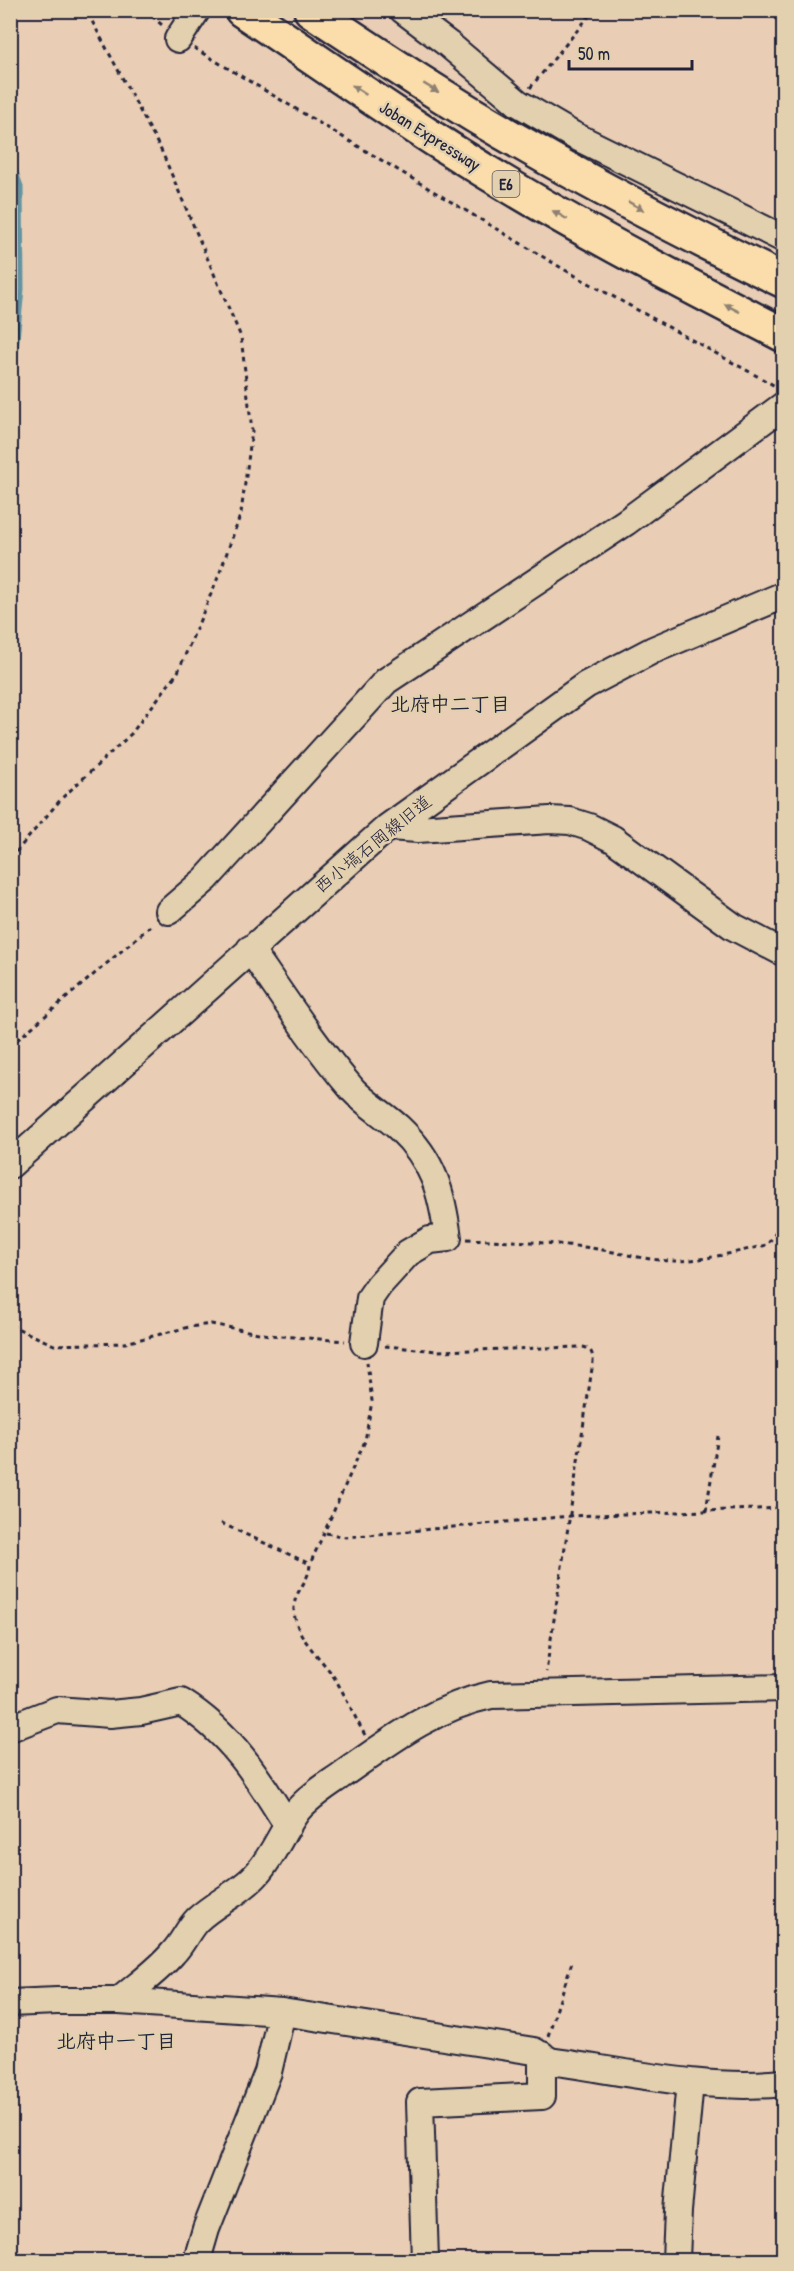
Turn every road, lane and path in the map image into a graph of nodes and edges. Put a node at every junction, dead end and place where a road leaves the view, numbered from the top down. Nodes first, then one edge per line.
1 (86, 10) edge
2 (242, 10) edge
3 (311, 10) edge
4 (403, 10) edge
5 (594, 10) edge
6 (188, 24) edge
7 (518, 103) junction
8 (783, 239) edge
9 (783, 281) edge
10 (783, 335) edge
11 (783, 391) edge
12 (783, 405) edge
13 (783, 595) edge
14 (388, 826) junction
15 (10, 860) edge
16 (169, 911) joint
17 (250, 949) junction
18 (783, 953) edge
19 (10, 1046) edge
20 (10, 1165) edge
21 (783, 1216) edge
22 (448, 1238) junction
23 (10, 1325) edge
24 (364, 1343) junction
25 (718, 1436) dead end
26 (783, 1508) edge
27 (706, 1511) junction
28 (570, 1516) junction
29 (222, 1524) dead end
30 (326, 1533) junction
31 (310, 1564) junction
32 (783, 1688) edge
33 (543, 1693) junction
34 (10, 1728) edge
35 (373, 1752) junction
36 (288, 1826) junction
37 (573, 1959) dead end
38 (119, 2001) junction
39 (10, 2003) edge
40 (282, 2012) junction
41 (542, 2055) junction
42 (690, 2082) junction
43 (783, 2083) edge
44 (197, 2260) edge
45 (425, 2260) edge
46 (676, 2260) edge

1 - 15 path
10 -> 2 highway, Joban Expressway / E6
3 -> 9 highway, E6
4 - 7 street
5 - 7 path
6 - 11 path
7 - 8 street
12 - 16 street
13 - 14 street, 西小塙石岡線旧道
14 - 17 street, 西小塙石岡線旧道
14 - 18 street
16 - 19 path
17 - 20 street, 西小塙石岡線旧道
17 - 22 street
21 - 22 path
22 - 24 street
23 - 24 path
24 - 28 path
24 - 30 path
25 - 27 path
26 - 27 path
27 - 28 path
28 - 30 path
28 - 33 path
29 - 31 path
30 - 31 path
31 - 35 path
32 - 33 street
33 - 35 street
34 - 36 street
35 - 36 street
36 - 38 street
37 - 41 path
38 - 39 street
38 - 40 street
40 - 41 street
40 - 44 street
41 - 42 street
41 - 45 street
42 - 43 street
42 - 46 street

